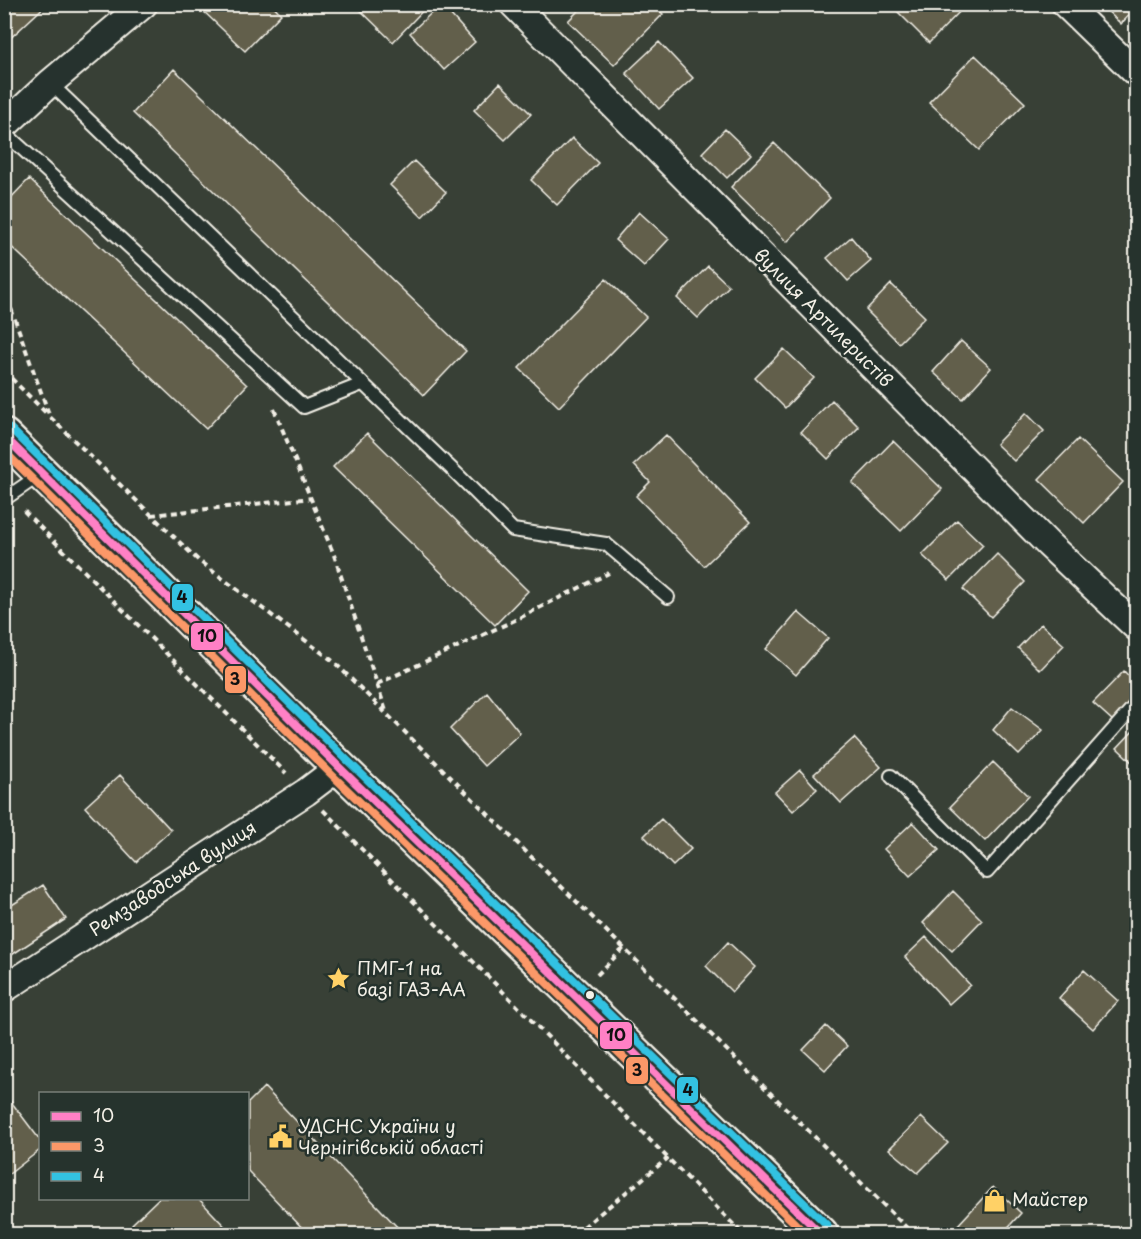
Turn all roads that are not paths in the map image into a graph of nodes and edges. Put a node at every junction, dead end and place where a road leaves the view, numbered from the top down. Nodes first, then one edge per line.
1 (144, 4) edge
2 (513, 4) edge
3 (1065, 4) edge
4 (1137, 73) edge
5 (50, 83) junction
6 (4, 126) edge
7 (4, 132) edge
8 (363, 384) junction
9 (4, 436) edge
10 (42, 473) junction
11 (7, 497) edge
12 (668, 597) dead end
13 (1137, 627) edge
14 (1137, 704) edge
15 (339, 767) junction
16 (891, 776) dead end
17 (4, 989) edge
18 (821, 1234) edge

1 - 5 street
2 - 13 street, вулиця Артилеристів
3 - 4 street
5 - 6 street
5 - 8 lane
7 - 8 lane
8 - 12 lane
9 - 10 main road
10 - 11 lane
10 - 15 main road
14 - 16 lane
15 - 17 street, Ремзаводська вулиця
15 - 18 main road

